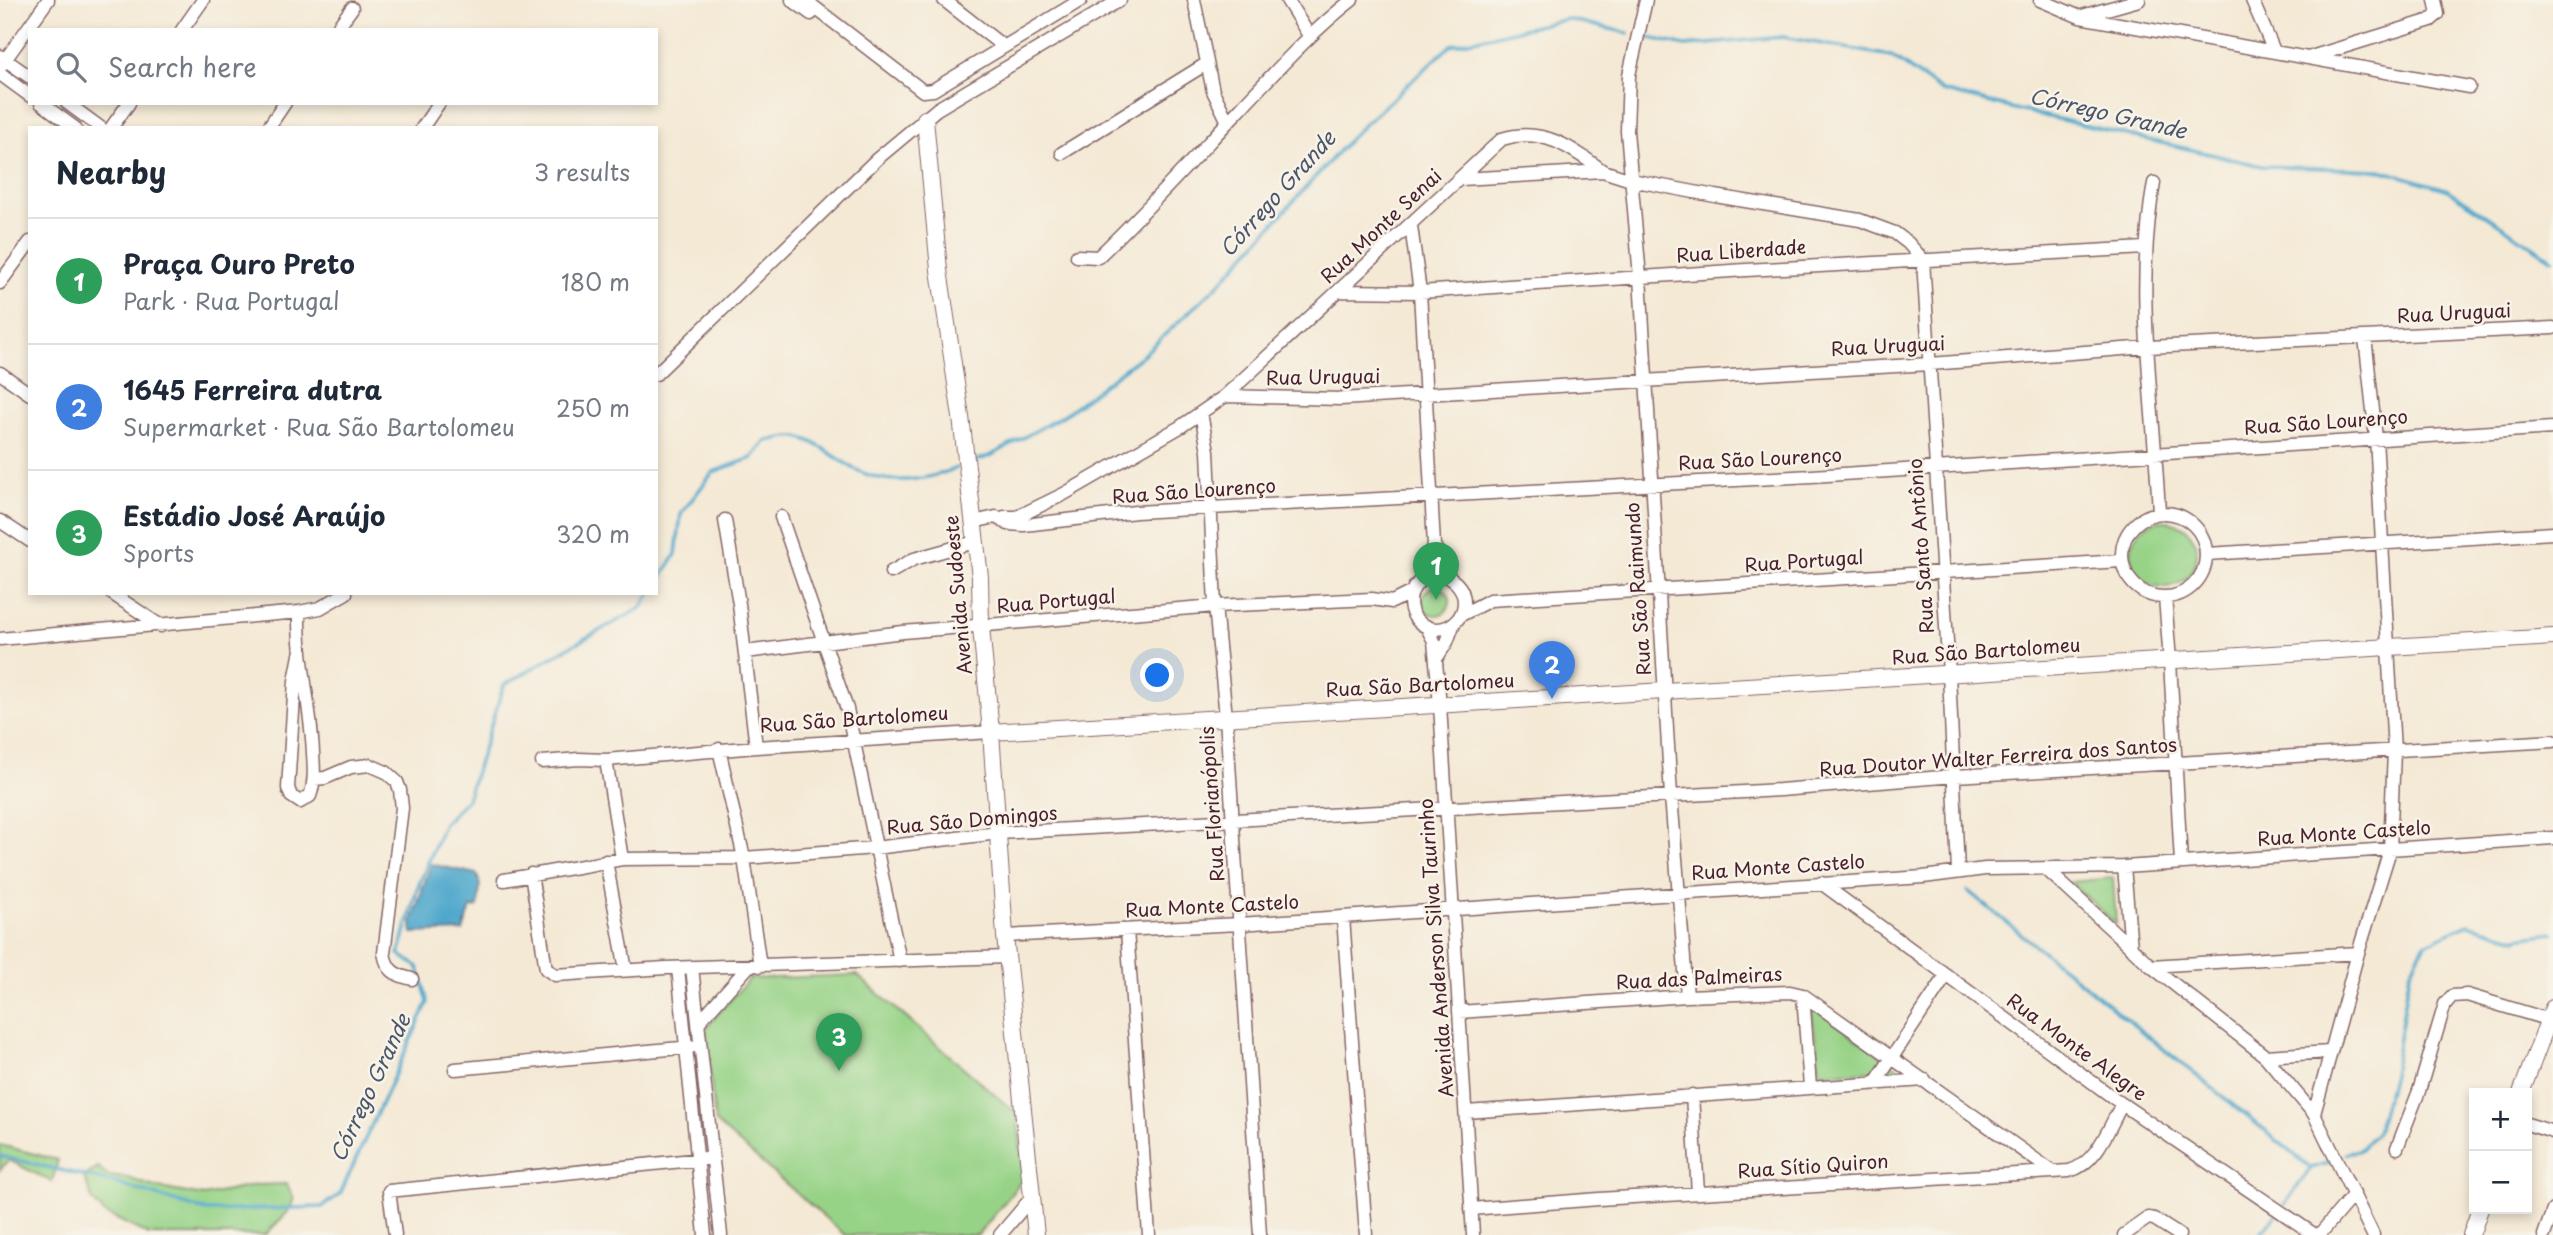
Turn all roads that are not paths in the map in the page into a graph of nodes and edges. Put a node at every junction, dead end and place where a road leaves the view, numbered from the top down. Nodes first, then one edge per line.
1 (48, 0) edge
2 (203, 0) edge
3 (792, 0) edge
4 (805, 0) edge
5 (944, 0) edge
6 (1081, 0) edge
7 (1120, 0) edge
8 (1194, 0) edge
9 (1287, 0) edge
10 (1352, 0) edge
11 (1646, 0) edge
12 (2040, 0) edge
13 (2139, 0) edge
14 (2252, 0) edge
15 (2435, 0) edge
16 (352, 8) dead end
17 (2080, 17) junction
18 (183, 28) edge
19 (337, 28) edge
20 (1310, 37) junction
21 (1004, 47) junction
22 (2274, 51) junction
23 (2306, 58) junction
24 (2, 61) edge
25 (1206, 64) junction
26 (0, 74) edge
27 (28, 76) edge
28 (2469, 87) dead end
29 (28, 95) edge
30 (44, 105) edge
31 (70, 105) edge
32 (128, 105) edge
33 (284, 105) edge
34 (438, 105) edge
35 (931, 114) junction
36 (1228, 122) junction
37 (72, 126) edge
38 (98, 126) edge
39 (112, 126) edge
40 (269, 126) edge
41 (423, 126) edge
42 (1062, 153) dead end
43 (1603, 171) junction
44 (1461, 178) junction
45 (1631, 180) junction
46 (2154, 183) dead end
47 (1411, 226) junction
48 (28, 245) edge
49 (2145, 248) junction
50 (1077, 256) dead end
51 (1923, 260) junction
52 (1640, 277) junction
53 (0, 284) edge
54 (1340, 291) junction
55 (1420, 292) junction
56 (2553, 328) edge
57 (2365, 337) junction
58 (2148, 347) junction
59 (1930, 364) junction
60 (658, 372) edge
61 (0, 373) edge
62 (1645, 380) junction
63 (28, 393) edge
64 (1425, 394) junction
65 (1225, 396) junction
66 (1200, 413) junction
67 (2553, 428) edge
68 (2376, 438) junction
69 (2156, 452) junction
70 (1935, 467) junction
71 (1651, 485) junction
72 (1432, 497) junction
73 (1210, 509) junction
74 (2159, 513) junction
75 (781, 517) dead end
76 (996, 517) junction
77 (725, 520) dead end
78 (0, 521) edge
79 (973, 522) junction
80 (2553, 533) edge
81 (28, 540) edge
82 (975, 542) junction
83 (2382, 544) junction
84 (1434, 545) junction
85 (2207, 554) junction
86 (2121, 561) junction
87 (1942, 570) junction
88 (891, 572) dead end
89 (1423, 579) junction
90 (1455, 582) junction
91 (1658, 590) junction
92 (1412, 593) junction
93 (114, 595) edge
94 (343, 595) edge
95 (2165, 597) junction
96 (1372, 599) junction
97 (1490, 600) junction
98 (1215, 606) junction
99 (299, 612) junction
100 (1415, 616) junction
101 (1457, 619) junction
102 (161, 626) junction
103 (1426, 626) junction
104 (981, 627) junction
105 (2553, 637) edge
106 (0, 639) edge
107 (822, 641) junction
108 (2388, 648) junction
109 (301, 650) junction
110 (745, 652) junction
111 (1436, 660) junction
112 (2171, 661) junction
113 (1949, 674) junction
114 (1664, 692) junction
115 (1440, 705) junction
116 (1226, 717) junction
117 (991, 732) junction
118 (854, 741) junction
119 (2553, 741) edge
120 (756, 747) junction
121 (719, 750) junction
122 (2394, 751) junction
123 (606, 760) junction
124 (542, 762) dead end
125 (2176, 765) junction
126 (1955, 776) junction
127 (314, 779) junction
128 (1671, 796) junction
129 (1446, 808) junction
130 (1233, 819) junction
131 (998, 833) junction
132 (2553, 838) edge
133 (875, 848) junction
134 (2390, 850) junction
135 (744, 858) junction
136 (622, 859) junction
137 (606, 861) junction
138 (2181, 863) junction
139 (2124, 867) junction
140 (2045, 868) junction
141 (1958, 871) junction
142 (531, 874) junction
143 (504, 880) dead end
144 (1821, 883) junction
145 (1678, 893) junction
146 (1452, 910) junction
147 (1343, 917) junction
148 (1239, 924) junction
149 (1127, 930) junction
150 (1005, 936) junction
151 (2131, 948) junction
152 (2358, 953) junction
153 (1008, 957) junction
154 (900, 961) junction
155 (754, 966) junction
156 (2151, 966) junction
157 (678, 968) junction
158 (692, 968) junction
159 (626, 970) junction
160 (1946, 976) junction
161 (412, 979) dead end
162 (1803, 995) junction
163 (1687, 996) junction
164 (1459, 1012) junction
165 (2551, 1016) edge
166 (698, 1023) junction
167 (701, 1046) junction
168 (685, 1048) junction
169 (2330, 1052) junction
170 (2265, 1056) junction
171 (1893, 1058) junction
172 (455, 1069) dead end
173 (1925, 1080) junction
174 (1875, 1083) junction
175 (1810, 1087) junction
176 (2523, 1088) edge
177 (1692, 1095) junction
178 (2122, 1104) junction
179 (1466, 1112) junction
180 (2314, 1114) junction
181 (2532, 1126) edge
182 (2553, 1132) edge
183 (2397, 1148) dead end
184 (712, 1158) junction
185 (697, 1160) junction
186 (2053, 1172) junction
187 (1698, 1193) junction
188 (2354, 1194) junction
189 (1033, 1196) junction
190 (1471, 1209) junction
191 (2553, 1210) edge
192 (2478, 1214) edge
193 (395, 1235) edge
194 (705, 1235) edge
195 (721, 1235) edge
196 (1000, 1235) edge
197 (1036, 1235) edge
198 (1149, 1235) edge
199 (1260, 1235) edge
200 (1366, 1235) edge
201 (1473, 1235) edge
202 (2124, 1235) edge
203 (2179, 1235) edge
204 (2317, 1235) edge
205 (2373, 1235) edge
206 (2471, 1235) edge
207 (2544, 1235) edge

1 - 24 street
2 - 18 street
3 - 35 street
4 - 21 street
5 - 21 street
6 - 21 street
7 - 35 street
8 - 25 street
9 - 20 street
10 - 20 street
11 - 45 street, Rua São Raimundo
12 - 17 street
13 - 17 street
14 - 22 street
15 - 23 street
16 - 19 street
17 - 22 street
20 - 36 street
22 - 23 street
23 - 28 street
24 - 27 street
25 - 36 street
25 - 42 street
26 - 29 street
30 - 37 street
31 - 38 street
32 - 39 street
33 - 40 street
34 - 41 street
35 - 60 street
35 - 79 street, Avenida Sudoeste
36 - 50 street
43 - 44 street
43 - 44 street, Rua Monte Senai
43 - 45 street
44 - 47 street, Rua Monte Senai
45 - 51 street
45 - 52 street, Rua São Raimundo
46 - 49 street
47 - 54 street, Rua Monte Senai
47 - 55 street
48 - 53 street
49 - 51 street, Rua Liberdade
49 - 58 street
51 - 52 street, Rua Liberdade
51 - 59 street, Rua Santo Antônio
52 - 55 street, Rua Liberdade
52 - 62 street, Rua São Raimundo
54 - 55 street, Rua Liberdade
54 - 65 street, Rua Monte Senai
55 - 64 street
56 - 57 street, Rua Uruguai
57 - 58 street, Rua Uruguai
57 - 68 street
58 - 59 street, Rua Uruguai
58 - 69 street
59 - 62 street, Rua Uruguai
59 - 70 street, Rua Santo Antônio
61 - 63 street
62 - 64 street, Rua Uruguai
62 - 71 street, Rua São Raimundo
64 - 65 street, Rua Uruguai
64 - 72 street
65 - 66 street, Rua Monte Senai
66 - 73 street, Rua Florianópolis
66 - 76 street
67 - 68 street, Rua São Lourenço
68 - 69 street, Rua São Lourenço
68 - 83 street
69 - 70 street, Rua São Lourenço
69 - 74 street
70 - 71 street, Rua São Lourenço
70 - 87 street, Rua Santo Antônio
71 - 72 street, Rua São Lourenço
71 - 91 street, Rua São Raimundo
72 - 73 street, Rua São Lourenço
72 - 84 street
73 - 76 street, Rua São Lourenço
73 - 98 street, Rua Florianópolis
74 - 85 street
74 - 86 street
75 - 107 street
76 - 79 street, Rua São Lourenço
77 - 110 street
78 - 81 street
79 - 82 street, Avenida Sudoeste
80 - 83 street
82 - 88 street
82 - 104 street, Avenida Sudoeste
83 - 85 street
83 - 108 street
84 - 89 street
84 - 90 street
85 - 95 street
86 - 87 street, Rua Portugal
86 - 95 street
87 - 91 street, Rua Portugal
87 - 113 street, Rua Santo Antônio
89 - 90 street
89 - 92 street
90 - 97 street
90 - 101 street
91 - 97 street, Rua Portugal
91 - 114 street, Rua São Raimundo
92 - 96 street, Rua Portugal
92 - 100 street
93 - 102 street
94 - 99 street
95 - 112 street
96 - 98 street, Rua Portugal
96 - 100 street
97 - 101 street
98 - 104 street, Rua Portugal
98 - 116 street, Rua Florianópolis
99 - 102 street
99 - 109 street
100 - 103 street
101 - 103 street
101 - 111 street
102 - 106 street
103 - 111 street, Avenida Anderson Silva Taurinho
104 - 107 street, Rua Portugal
104 - 117 street, Avenida Sudoeste
105 - 108 street, Rua São Bartolomeu
107 - 110 street, Rua Portugal
107 - 118 street
108 - 112 street, Rua São Bartolomeu
108 - 122 street
109 - 127 street
109 - 127 street
110 - 120 street
111 - 115 street, Avenida Anderson Silva Taurinho
112 - 113 street, Rua São Bartolomeu
112 - 125 street
113 - 114 street, Rua São Bartolomeu
113 - 126 street, Rua Santo Antônio
114 - 115 street, Rua São Bartolomeu
114 - 128 street, Rua São Raimundo
115 - 116 street, Rua São Bartolomeu
115 - 129 street, Avenida Anderson Silva Taurinho
116 - 117 street, Rua São Bartolomeu
116 - 130 street, Rua Florianópolis
117 - 118 street, Rua São Bartolomeu
117 - 131 street, Avenida Sudoeste
118 - 120 street, Rua São Bartolomeu
118 - 133 street
119 - 122 street, Rua Doutor Walter Ferreira dos Santos
120 - 121 street, Rua São Bartolomeu
121 - 123 street, Rua São Bartolomeu
121 - 135 street
122 - 125 street, Rua Doutor Walter Ferreira dos Santos
122 - 134 street
123 - 124 street, Rua São Bartolomeu
123 - 136 street
125 - 126 street, Rua Doutor Walter Ferreira dos Santos
125 - 138 street
126 - 128 street, Rua Doutor Walter Ferreira dos Santos
126 - 141 street, Rua Santo Antônio
127 - 161 street
128 - 129 street, Rua Doutor Walter Ferreira dos Santos
128 - 145 street, Rua São Raimundo
129 - 130 street, Rua São Domingos
129 - 146 street, Avenida Anderson Silva Taurinho
130 - 131 street, Rua São Domingos
130 - 148 street, Rua Florianópolis
131 - 133 street, Rua São Domingos
131 - 150 street, Avenida Sudoeste
132 - 134 street, Rua Monte Castelo
133 - 135 street, Rua São Domingos
133 - 154 street
134 - 138 street, Rua Monte Castelo
134 - 152 street
135 - 136 street, Rua São Domingos
135 - 155 street
136 - 137 street, Rua São Domingos
137 - 142 street, Rua São Domingos
137 - 159 street
138 - 139 street, Rua Monte Castelo
139 - 140 street, Rua Monte Castelo
139 - 151 street
140 - 141 street, Rua Monte Castelo
140 - 151 street
141 - 144 street, Rua Monte Castelo
142 - 143 street, Rua São Domingos
142 - 159 street
144 - 145 street, Rua Monte Castelo
144 - 160 street, Rua Monte Alegre
145 - 146 street, Rua Monte Castelo
145 - 163 street, Rua São Raimundo
146 - 147 street, Rua Monte Castelo
146 - 164 street, Avenida Anderson Silva Taurinho
147 - 148 street, Rua Monte Castelo
147 - 200 street
148 - 149 street, Rua Monte Castelo
148 - 199 street, Rua Florianópolis
149 - 150 street, Rua Monte Castelo
149 - 198 street
150 - 153 street, Avenida Sudoeste
151 - 156 street
152 - 156 street
152 - 169 street
153 - 154 street
153 - 189 street, Avenida Sudoeste
154 - 155 street
155 - 158 street
155 - 166 street
156 - 170 street
157 - 158 street
157 - 159 street
157 - 168 street
158 - 166 street
160 - 171 street
160 - 178 street, Rua Monte Alegre
162 - 163 street, Rua das Palmeiras
162 - 171 street, Rua das Palmeiras
162 - 175 street
163 - 164 street, Rua das Palmeiras
164 - 179 street, Avenida Anderson Silva Taurinho
165 - 176 street
165 - 183 street
166 - 167 street
167 - 168 street
167 - 184 street
168 - 172 street
168 - 185 street
169 - 170 street
169 - 180 street
170 - 180 street
171 - 173 street, Rua das Palmeiras
171 - 174 street
173 - 174 street
173 - 186 street, Rua das Palmeiras
174 - 175 street
175 - 177 street
177 - 179 street
177 - 187 street
178 - 186 street, Rua Sítio Quiron
178 - 204 street, Rua Monte Alegre
179 - 190 street, Avenida Anderson Silva Taurinho
180 - 188 street
181 - 182 street
184 - 185 street
184 - 195 street
185 - 193 street
185 - 194 street
186 - 187 street, Rua Sítio Quiron
187 - 190 street, Rua Sítio Quiron
188 - 204 street
188 - 205 street
189 - 196 street
189 - 197 street, Avenida Sudoeste
190 - 201 street, Avenida Anderson Silva Taurinho
191 - 207 street
192 - 206 street
202 - 203 street

